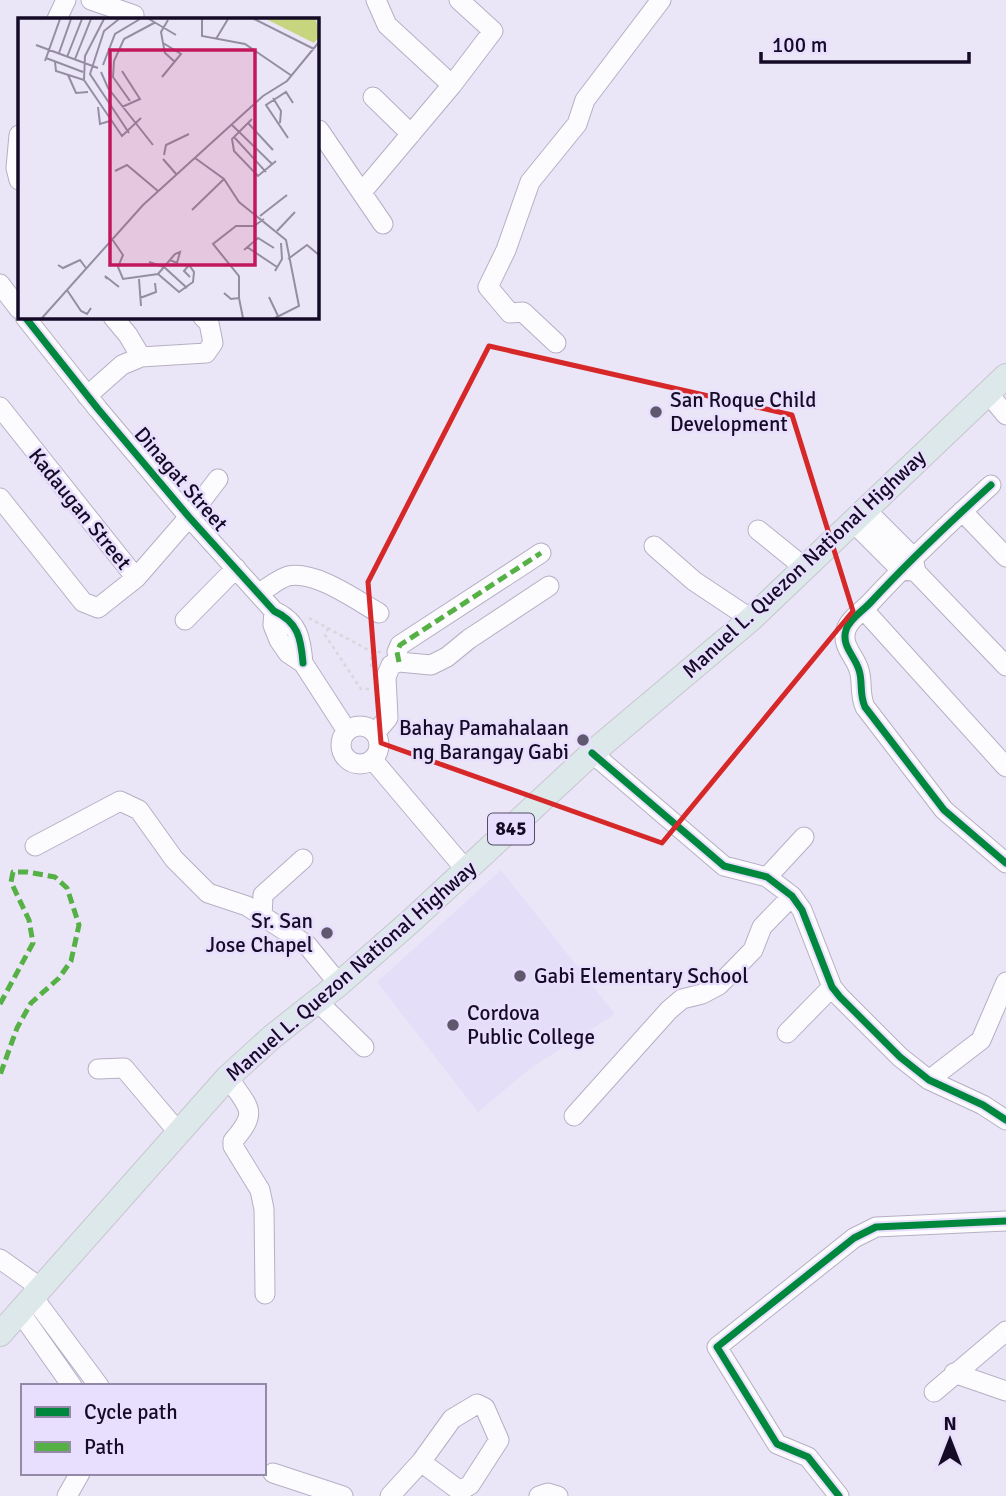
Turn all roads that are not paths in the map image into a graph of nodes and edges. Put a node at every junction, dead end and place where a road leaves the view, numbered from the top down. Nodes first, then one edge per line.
1 (66, 0) edge
2 (90, 0) edge
3 (376, 0) edge
4 (459, 0) edge
5 (661, 0) edge
6 (134, 15) dead end
7 (57, 18) edge
8 (452, 85) junction
9 (373, 97) dead end
10 (319, 130) dead end
11 (411, 134) junction
12 (14, 139) edge
13 (18, 176) edge
14 (362, 192) junction
15 (383, 224) dead end
16 (0, 284) edge
17 (18, 308) edge
18 (26, 318) edge
19 (114, 318) edge
20 (204, 318) edge
21 (556, 343) dead end
22 (141, 357) junction
23 (1006, 376) edge
24 (988, 393) junction
25 (87, 396) junction
26 (0, 407) edge
27 (1006, 415) edge
28 (218, 479) dead end
29 (991, 485) dead end
30 (0, 498) edge
31 (962, 511) junction
32 (859, 515) junction
33 (189, 517) junction
34 (758, 530) dead end
35 (654, 546) dead end
36 (541, 553) dead end
37 (1006, 557) edge
38 (910, 566) junction
39 (236, 568) junction
40 (804, 568) junction
41 (136, 578) junction
42 (549, 586) dead end
43 (259, 593) junction
44 (864, 610) junction
45 (379, 613) dead end
46 (751, 619) junction
47 (185, 620) dead end
48 (398, 657) junction
49 (1006, 666) edge
50 (347, 731) junction
51 (375, 733) junction
52 (592, 753) junction
53 (373, 760) junction
54 (1006, 766) edge
55 (804, 837) dead end
56 (35, 846) dead end
57 (303, 859) dead end
58 (1006, 863) edge
59 (466, 870) junction
60 (767, 877) junction
61 (792, 897) junction
62 (262, 918) junction
63 (1006, 982) edge
64 (339, 984) junction
65 (832, 987) junction
66 (317, 1001) junction
67 (787, 1033) dead end
68 (364, 1047) dead end
69 (98, 1069) dead end
70 (228, 1077) junction
71 (929, 1080) junction
72 (574, 1116) dead end
73 (1006, 1120) edge
74 (179, 1133) junction
75 (1006, 1221) edge
76 (0, 1259) edge
77 (265, 1294) dead end
78 (31, 1299) junction
79 (1006, 1331) edge
80 (0, 1334) edge
81 (954, 1373) junction
82 (71, 1384) edge
83 (97, 1384) edge
84 (1006, 1391) edge
85 (934, 1392) dead end
86 (421, 1462) dead end
87 (273, 1472) dead end
88 (79, 1475) edge
89 (66, 1496) edge
90 (343, 1496) edge
91 (390, 1496) edge
92 (539, 1496) edge
93 (558, 1496) edge
94 (839, 1496) edge

1 - 7 street
2 - 6 street
3 - 8 street
4 - 8 street
5 - 21 street
8 - 11 street
9 - 11 street
10 - 14 street
11 - 14 street
12 - 13 street
14 - 15 street
16 - 17 street
18 - 25 street, Dinagat Street
19 - 22 street
20 - 22 street
22 - 25 street
23 - 24 main road, Manuel L. Quezon National Highway / 845
24 - 27 street
24 - 32 main road, Manuel L. Quezon National Highway / 845
25 - 33 street, Dinagat Street
26 - 41 street, Kadaugan Street
28 - 33 street
29 - 31 street
30 - 41 street
31 - 37 street
31 - 38 street
32 - 38 street
32 - 40 main road, Manuel L. Quezon National Highway / 845
33 - 39 street, Dinagat Street
33 - 41 street
34 - 40 street
35 - 46 street
36 - 48 street
38 - 44 street
38 - 49 street
39 - 43 street, Dinagat Street
39 - 47 street
40 - 46 main road, Manuel L. Quezon National Highway / 845
42 - 48 street
43 - 45 street
43 - 50 street, Dinagat Street
44 - 54 street
44 - 58 street
46 - 52 main road, Manuel L. Quezon National Highway / 845
48 - 51 street
50 - 51 street
50 - 53 street
51 - 53 street
52 - 59 main road, Manuel L. Quezon National Highway / 845
52 - 60 street
53 - 59 street
55 - 60 street
56 - 62 street
57 - 62 street
59 - 64 main road, Manuel L. Quezon National Highway / 845
60 - 61 street
61 - 65 street
61 - 72 street
62 - 64 street
63 - 71 street
64 - 66 main road, Manuel L. Quezon National Highway / 845
65 - 67 street
65 - 71 street
66 - 68 street
66 - 70 main road, Manuel L. Quezon National Highway / 845
69 - 74 street
70 - 74 main road, Manuel L. Quezon National Highway / 845
70 - 77 street
71 - 73 street
74 - 78 main road, Manuel L. Quezon National Highway / 845
75 - 94 street
76 - 78 street
78 - 80 main road, Manuel L. Quezon National Highway / 845
78 - 82 street
78 - 83 street
79 - 81 street
81 - 84 street
81 - 85 street
86 - 91 street
87 - 90 street
88 - 89 street
92 - 93 street

